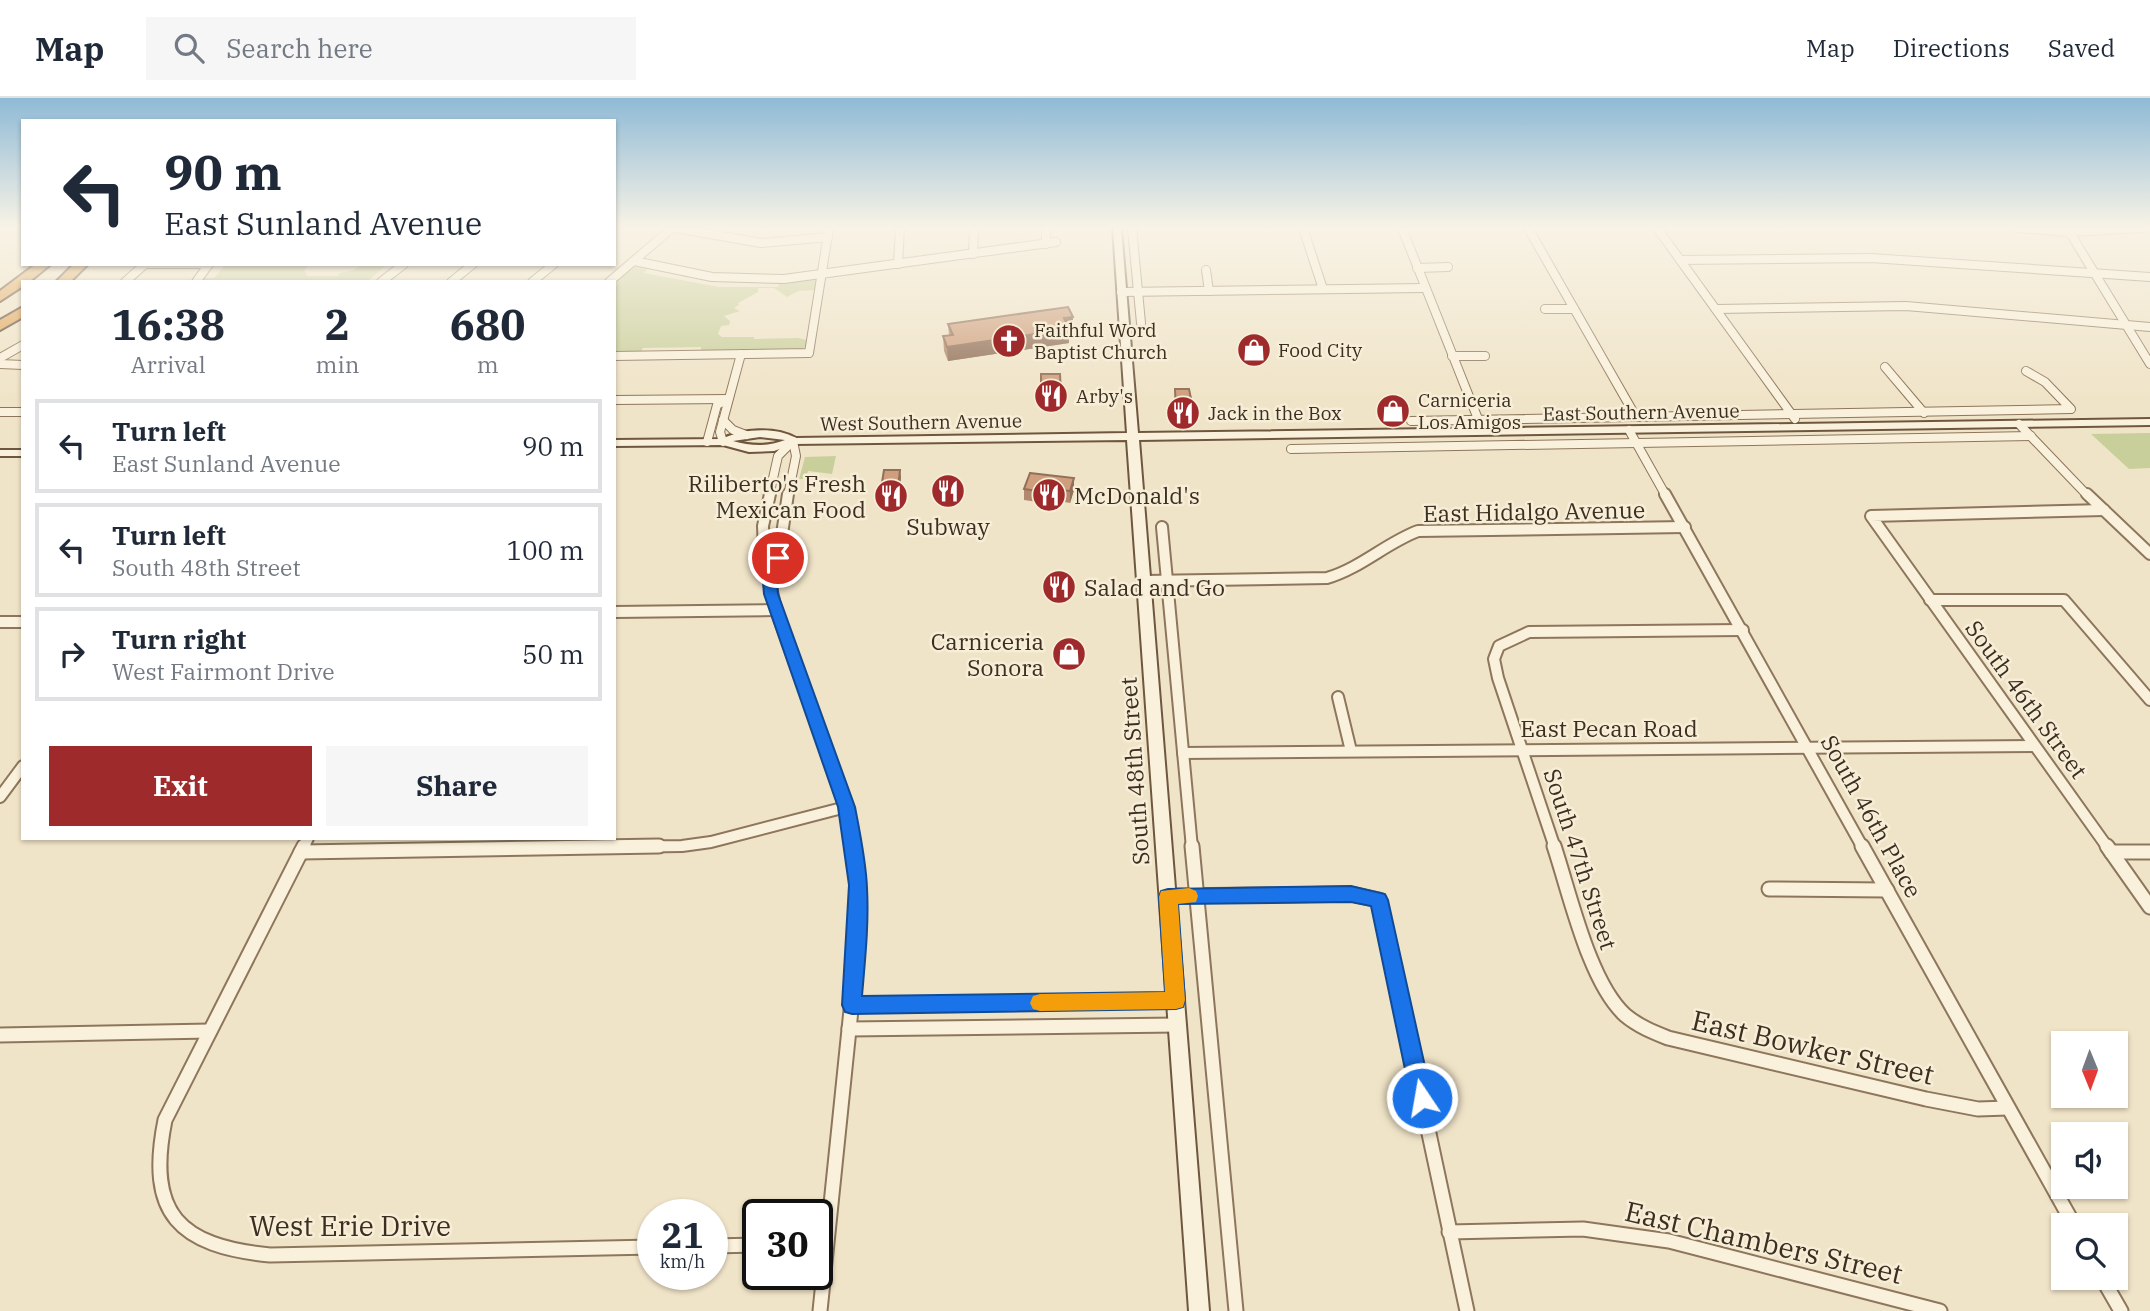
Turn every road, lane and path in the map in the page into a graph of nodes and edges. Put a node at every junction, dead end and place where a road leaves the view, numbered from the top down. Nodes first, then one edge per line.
1 (17, 285) edge
2 (822, 285) edge
3 (1120, 285) edge
4 (1137, 285) edge
5 (1208, 285) edge
6 (1322, 285) edge
7 (1424, 285) edge
8 (1560, 285) edge
9 (1698, 285) edge
10 (2102, 285) edge
11 (1425, 288) junction
12 (1323, 289) junction
13 (1209, 291) junction
14 (1121, 292) junction
15 (1138, 292) junction
16 (21, 296) edge
17 (0, 297) edge
18 (1545, 309) dead end
19 (1574, 309) junction
20 (1716, 309) junction
21 (0, 311) edge
22 (21, 312) edge
23 (1141, 323) dead end
24 (0, 326) edge
25 (2125, 326) junction
26 (2150, 327) edge
27 (21, 346) edge
28 (741, 354) junction
29 (616, 356) edge
30 (1452, 356) junction
31 (1485, 356) dead end
32 (0, 358) edge
33 (2150, 363) edge
34 (0, 365) edge
35 (21, 365) edge
36 (1885, 367) dead end
37 (2026, 371) dead end
38 (727, 399) junction
39 (616, 400) edge
40 (0, 412) edge
41 (21, 412) edge
42 (1924, 413) junction
43 (1792, 415) junction
44 (1636, 417) junction
45 (723, 420) junction
46 (1479, 420) junction
47 (1411, 421) dead end
48 (2150, 422) edge
49 (2019, 424) junction
50 (1801, 427) junction
51 (1629, 430) junction
52 (1484, 433) junction
53 (746, 435) junction
54 (2031, 436) junction
55 (1133, 438) junction
56 (793, 441) junction
57 (707, 442) junction
58 (723, 442) junction
59 (616, 443) edge
60 (1637, 443) junction
61 (1291, 449) dead end
62 (0, 453) edge
63 (21, 453) edge
64 (2104, 510) junction
65 (1162, 527) dead end
66 (1685, 527) junction
67 (2150, 554) edge
68 (1145, 581) junction
69 (1167, 581) junction
70 (770, 582) junction
71 (1930, 600) junction
72 (776, 610) junction
73 (616, 612) edge
74 (0, 622) edge
75 (21, 622) edge
76 (1742, 630) junction
77 (1338, 697) dead end
78 (2150, 700) edge
79 (2034, 746) junction
80 (1808, 747) junction
81 (1522, 750) junction
82 (1351, 751) junction
83 (1183, 753) junction
84 (21, 769) edge
85 (0, 797) edge
86 (846, 807) junction
87 (307, 840) edge
88 (301, 852) junction
89 (2111, 852) junction
90 (2150, 852) edge
91 (1769, 889) dead end
92 (1887, 890) junction
93 (1196, 896) junction
94 (1168, 897) junction
95 (2150, 907) edge
96 (1176, 1000) junction
97 (852, 1005) junction
98 (1615, 1007) joint
99 (1177, 1025) junction
100 (849, 1029) junction
101 (210, 1031) junction
102 (0, 1035) edge
103 (2008, 1108) junction
104 (828, 1199) edge
105 (2067, 1213) edge
106 (1449, 1232) junction
107 (637, 1247) edge
108 (821, 1290) edge
109 (2109, 1290) edge
110 (820, 1311) edge
111 (1199, 1311) edge
112 (1236, 1311) edge
113 (1466, 1311) edge
114 (1940, 1311) edge
115 (2121, 1311) edge

1 - 17 highway
2 - 28 street
3 - 14 main road, South 48th Street
4 - 15 street
5 - 13 street
6 - 12 street
7 - 11 street
8 - 19 street
9 - 20 street
10 - 25 street
11 - 12 street
11 - 30 street
12 - 13 street
13 - 15 street
14 - 15 street
14 - 55 main road, South 48th Street
15 - 23 street
16 - 21 highway
18 - 19 street
19 - 44 street
20 - 25 street
20 - 43 street
22 - 24 highway
25 - 26 street
25 - 33 street
27 - 32 street
28 - 29 street
28 - 38 street
30 - 31 street
30 - 46 street
34 - 35 street
36 - 42 street
37 - 42 street, East Southern Avenue
38 - 39 street
38 - 45 street
38 - 57 street
40 - 41 street
42 - 43 street, East Southern Avenue
43 - 44 street, East Southern Avenue
43 - 50 street
44 - 46 street, East Southern Avenue
45 - 53 street
45 - 58 street
46 - 47 street, East Southern Avenue
46 - 52 street
48 - 49 main road, East Southern Avenue
49 - 50 main road, East Southern Avenue
49 - 54 street
50 - 51 main road, East Southern Avenue
51 - 52 main road, East Southern Avenue
51 - 60 street, South 46th Place
52 - 55 main road, East Southern Avenue
53 - 56 main road, West Southern Avenue
53 - 58 main road, West Southern Avenue
54 - 60 street, East Southern Avenue
54 - 64 street
55 - 56 main road, West Southern Avenue
55 - 68 main road, South 48th Street
56 - 58 main road, West Southern Avenue
56 - 70 street
56 - 70 street
57 - 58 main road, West Southern Avenue
57 - 59 main road, West Southern Avenue
60 - 61 street, East Southern Avenue
60 - 66 street, South 46th Place
62 - 63 main road
64 - 67 street
64 - 71 street, South 46th Street
65 - 69 street
66 - 69 street, East Hidalgo Avenue
66 - 76 street, South 46th Place
68 - 69 street, East Hidalgo Avenue
68 - 94 main road, South 48th Street
69 - 83 street
70 - 72 street
71 - 78 street
71 - 79 street, South 46th Street
72 - 73 street
72 - 86 street
74 - 75 street
76 - 80 street, South 46th Place
76 - 81 street, South 47th Street
77 - 82 street
79 - 80 street, East Pecan Road
79 - 89 street, South 46th Street
80 - 81 street, East Pecan Road
80 - 92 street, South 46th Place
81 - 82 street, East Pecan Road
81 - 98 street, South 47th Street
82 - 83 street, East Pecan Road
83 - 93 street
84 - 85 street
86 - 88 street
86 - 97 street
87 - 88 street, West Erie Drive
88 - 101 street, West Erie Drive
89 - 90 street
89 - 95 street, South 46th Street
91 - 92 street
92 - 103 street, South 46th Place
93 - 94 street
93 - 106 street
93 - 112 street
94 - 96 main road, South 48th Street
96 - 97 street
96 - 99 main road, South 48th Street
97 - 100 street
98 - 103 street, East Bowker Street
99 - 100 street
99 - 111 main road, South 48th Street
100 - 104 street
101 - 102 street
101 - 107 street, West Erie Drive
103 - 105 street, South 46th Place
106 - 113 street
106 - 114 street, East Chambers Street
108 - 110 street
109 - 115 street

